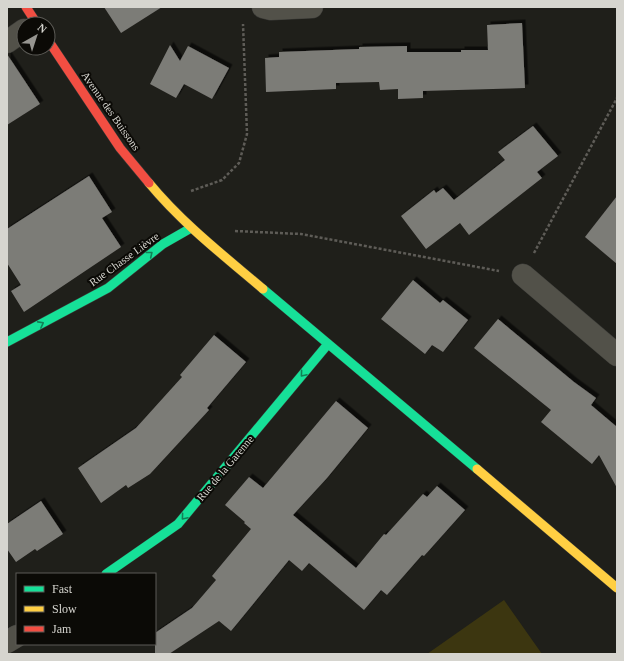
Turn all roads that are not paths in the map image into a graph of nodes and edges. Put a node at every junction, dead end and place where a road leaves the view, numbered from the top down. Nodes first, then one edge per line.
1 (263, 7) edge
2 (312, 7) edge
3 (16, 34) edge
4 (7, 42) edge
5 (56, 52) edge
6 (191, 228) junction
7 (523, 275) road end
8 (7, 342) edge
9 (328, 344) junction
10 (617, 355) edge
11 (107, 573) edge
12 (617, 588) edge
13 (16, 637) edge
14 (7, 642) edge

1 - 2 street
3 - 4 street
5 - 6 street, Avenue des Buissons
8 -> 6 street, Rue Chasse Lièvre
6 - 9 street, Avenue des Buissons
7 - 10 street
9 -> 11 street, Rue de la Garenne
9 - 12 street, Avenue des Buissons
13 - 14 street

